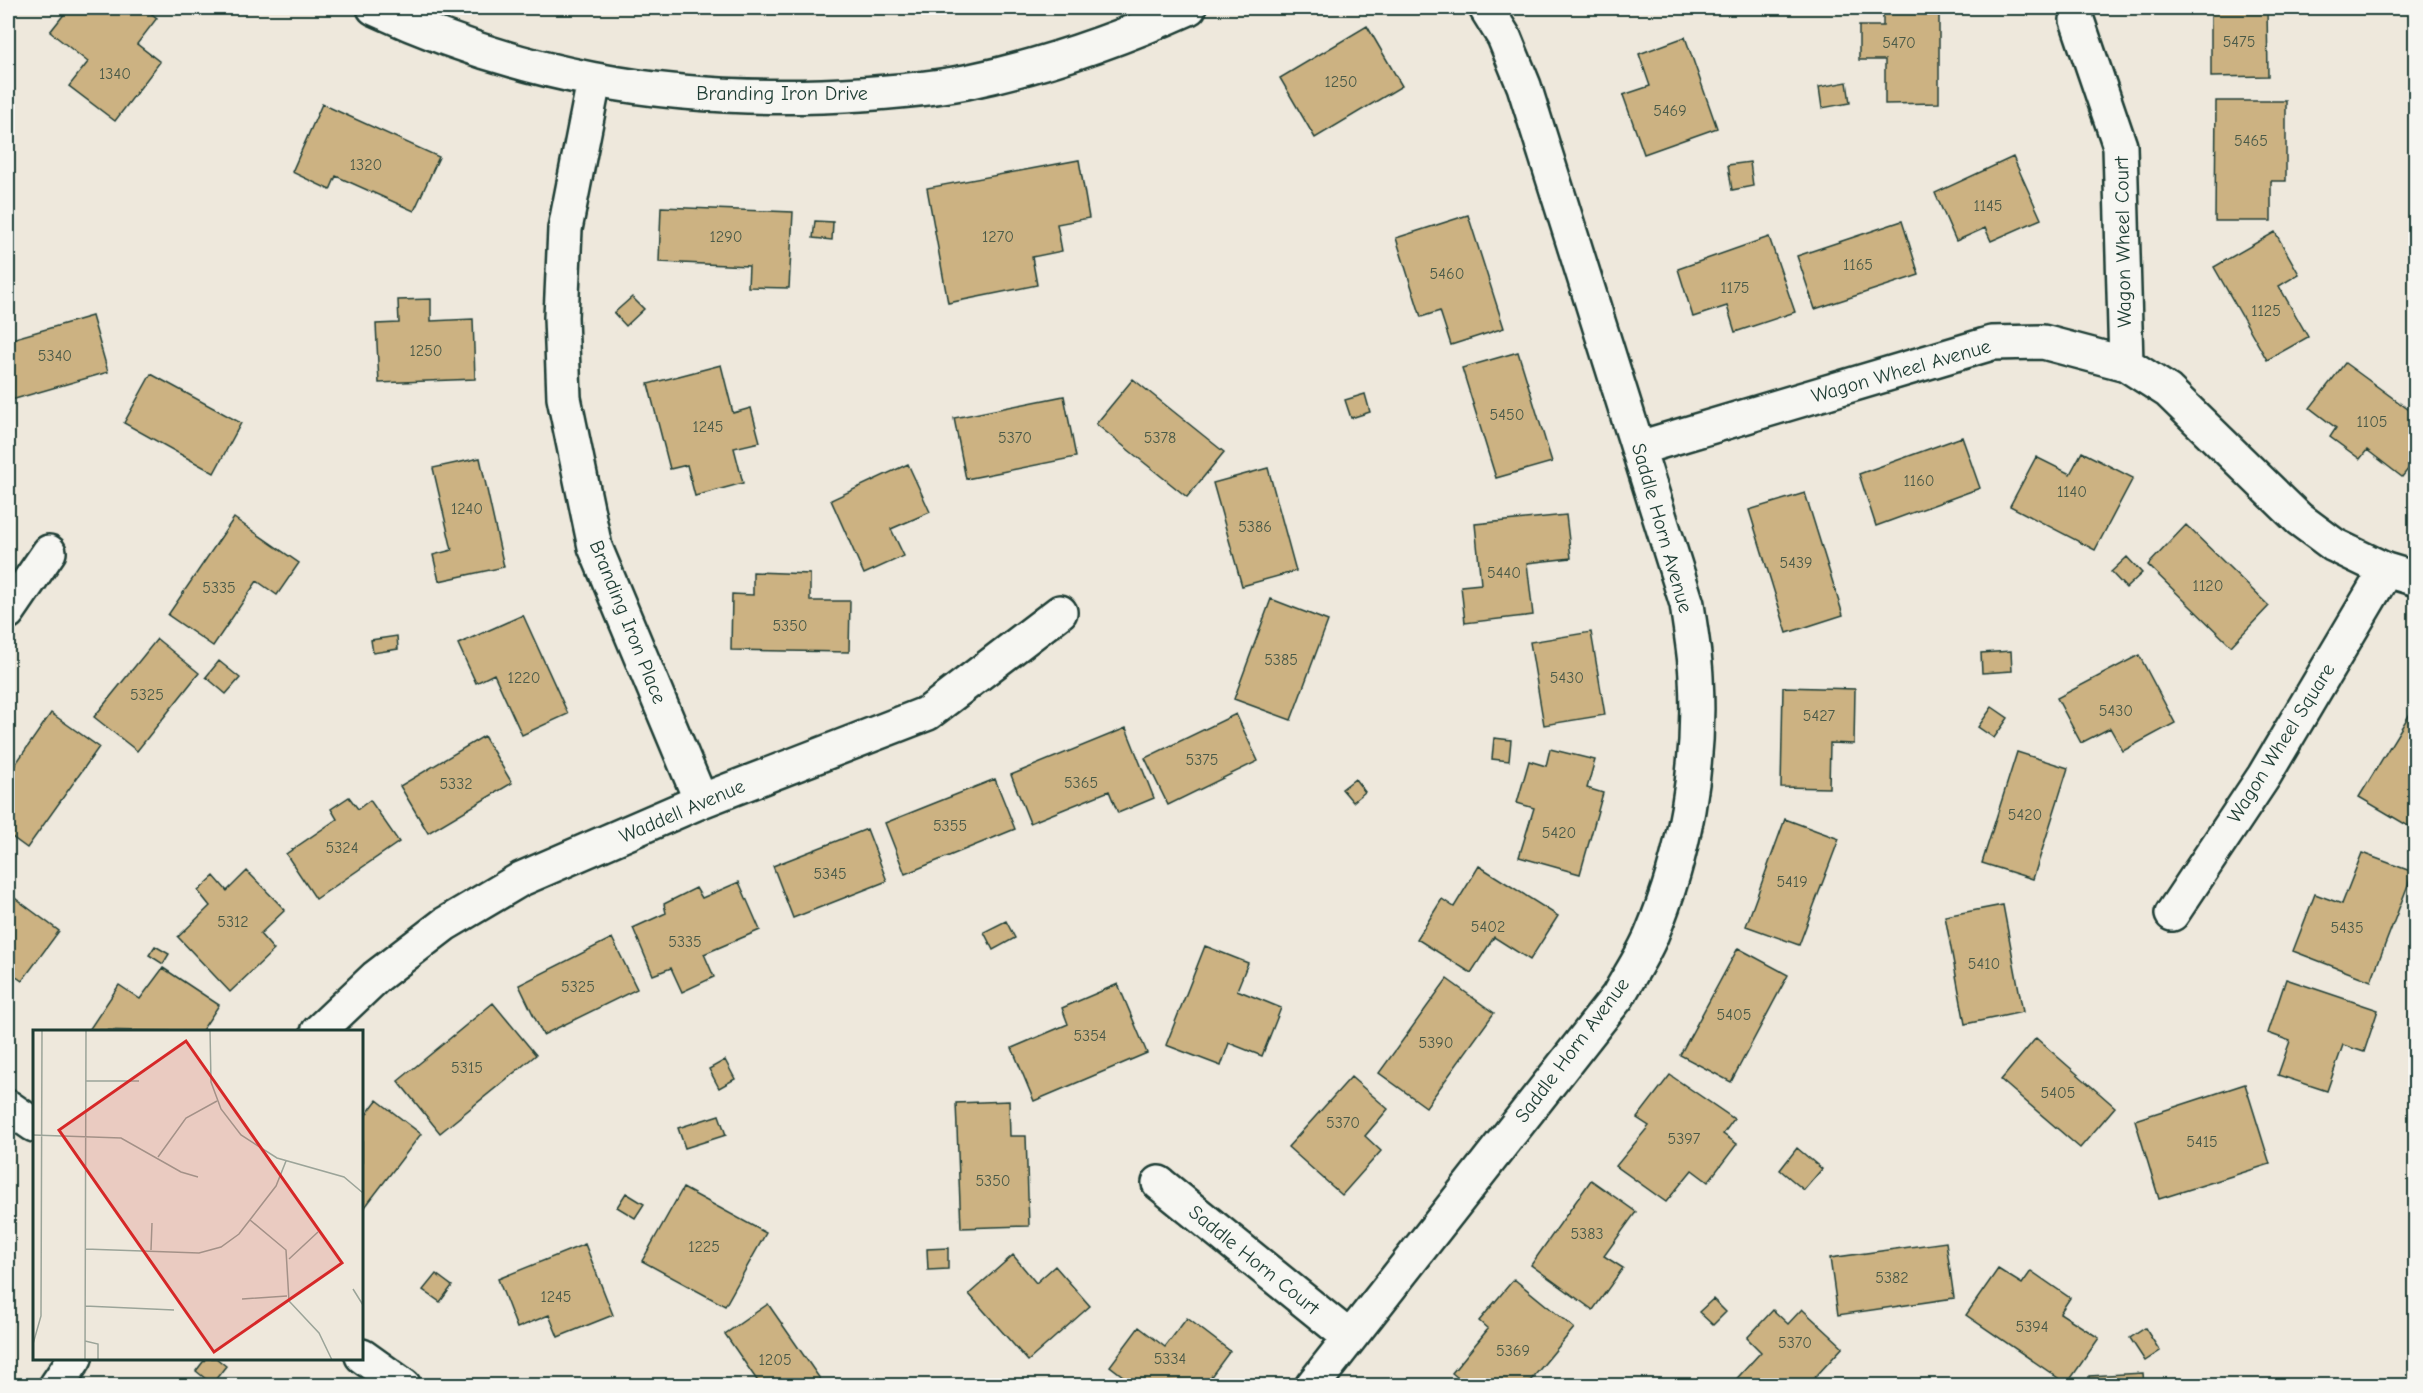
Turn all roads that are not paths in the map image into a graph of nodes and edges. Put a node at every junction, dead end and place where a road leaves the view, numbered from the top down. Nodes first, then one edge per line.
1 (374, 8) edge
2 (1189, 8) edge
3 (1486, 8) edge
4 (2077, 20) dead end
5 (594, 81) junction
6 (2126, 364) junction
7 (1639, 448) junction
8 (49, 552) dead end
9 (2401, 575) edge
10 (8, 612) edge
11 (1060, 612) dead end
12 (701, 801) junction
13 (2172, 914) dead end
14 (320, 1030) edge
15 (8, 1107) edge
16 (33, 1124) edge
17 (1159, 1183) dead end
18 (1349, 1337) junction
19 (363, 1357) edge
20 (74, 1360) edge
21 (56, 1386) edge
22 (404, 1386) edge
23 (1312, 1386) edge

1 - 5 street, Branding Iron Drive
2 - 5 street, Branding Iron Drive
3 - 7 street, Saddle Horn Avenue
4 - 6 street, Wagon Wheel Court
5 - 12 street, Branding Iron Place
6 - 7 street, Wagon Wheel Avenue
6 - 9 street, Wagon Wheel Avenue
7 - 18 street, Saddle Horn Avenue
8 - 10 street
9 - 13 street, Wagon Wheel Square
11 - 12 street, Waddell Avenue
12 - 14 street, Waddell Avenue
15 - 16 street
17 - 18 street, Saddle Horn Court
18 - 23 street, Saddle Horn Avenue
19 - 22 street
20 - 21 street

